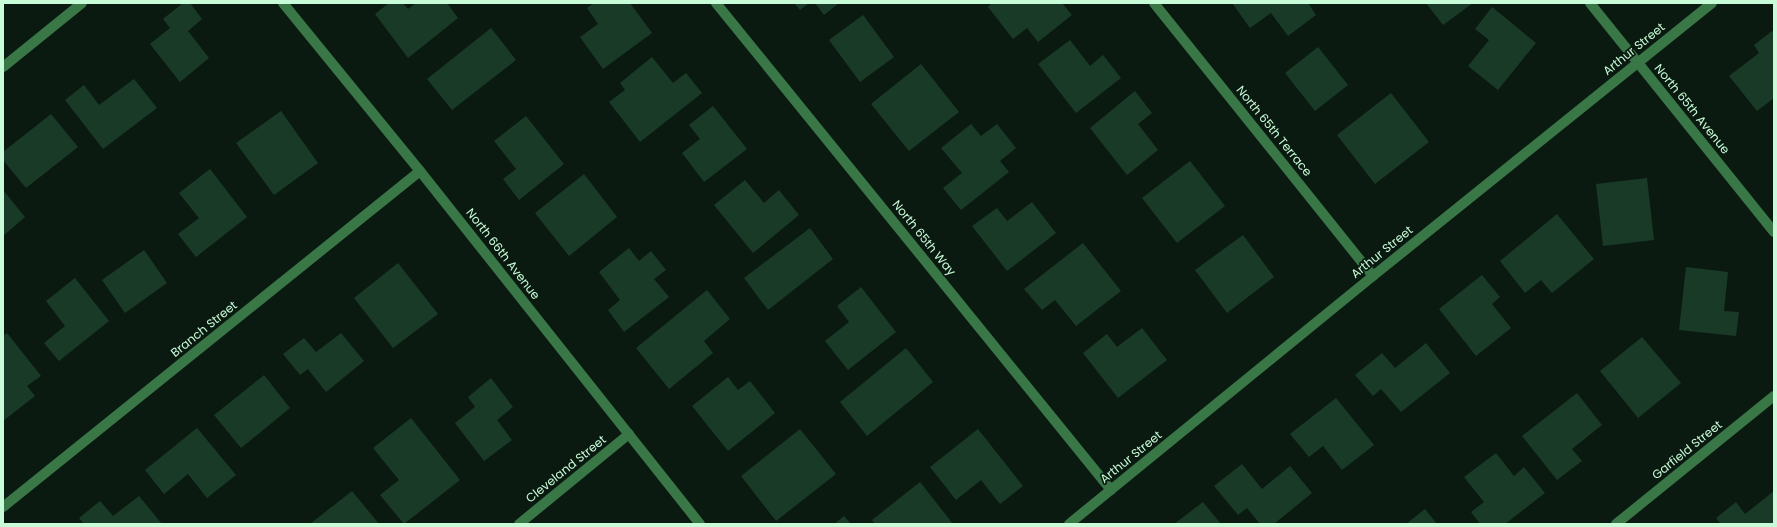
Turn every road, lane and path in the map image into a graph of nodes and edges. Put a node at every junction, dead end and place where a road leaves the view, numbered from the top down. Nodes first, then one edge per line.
1 (82, 3) edge
2 (283, 3) edge
3 (716, 3) edge
4 (1154, 3) edge
5 (1590, 3) edge
6 (1712, 3) edge
7 (1638, 62) junction
8 (3, 67) edge
9 (420, 171) junction
10 (1774, 232) edge
11 (1373, 276) junction
12 (1774, 396) edge
13 (629, 434) junction
14 (1111, 490) junction
15 (3, 507) edge
16 (519, 524) edge
17 (700, 524) edge
18 (1069, 524) edge
19 (1616, 524) edge

1 - 8 street
2 - 9 street, North 66th Avenue
3 - 14 street, North 65th Way
4 - 11 street, North 65th Terrace
5 - 7 street, North 65th Avenue
6 - 7 street, Arthur Street
7 - 10 street, North 65th Avenue
7 - 11 street, Arthur Street
9 - 13 street, North 66th Avenue
9 - 15 street, Branch Street
11 - 14 street, Arthur Street
12 - 19 street, Garfield Street
13 - 16 street, Cleveland Street
13 - 17 street, North 66th Avenue
14 - 18 street, Arthur Street

